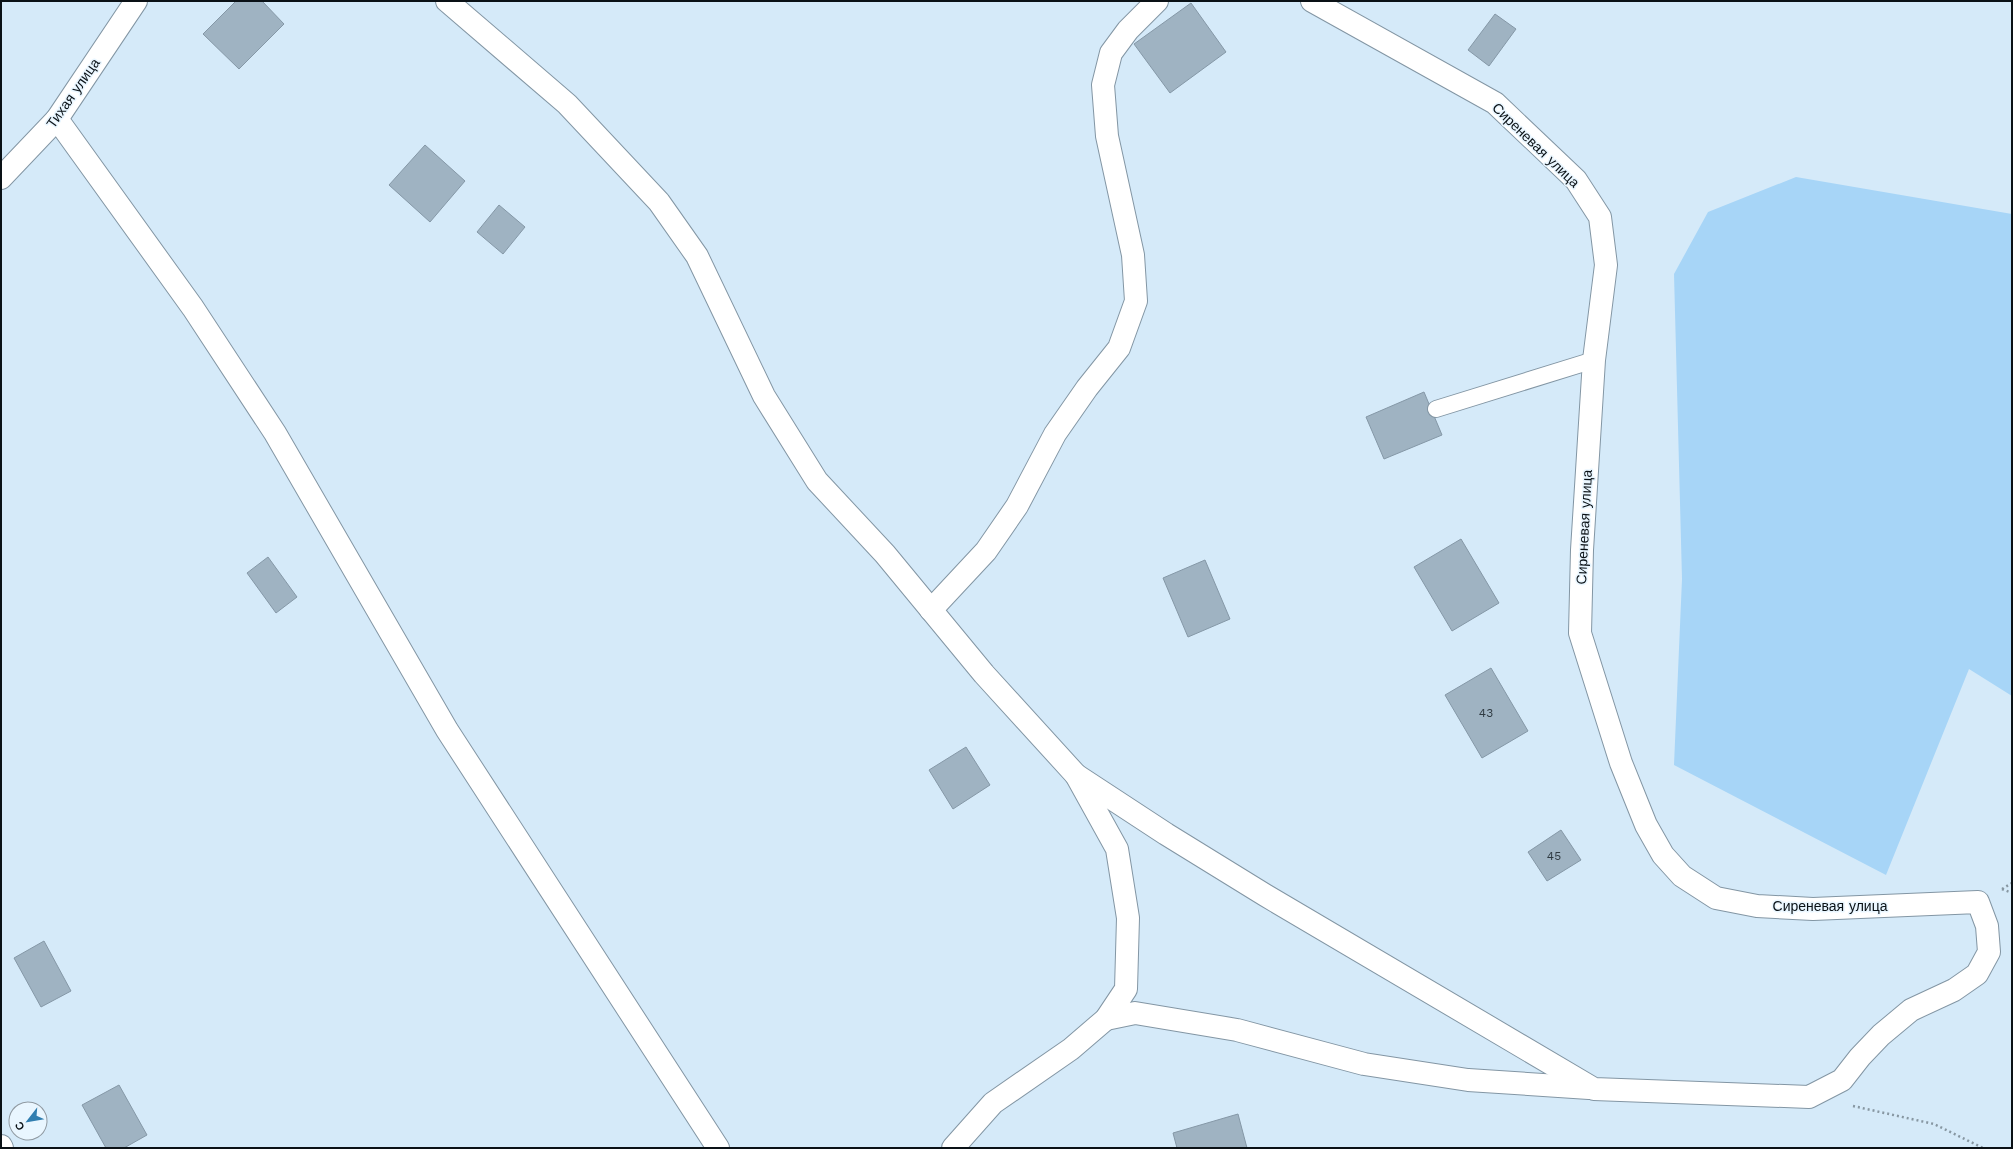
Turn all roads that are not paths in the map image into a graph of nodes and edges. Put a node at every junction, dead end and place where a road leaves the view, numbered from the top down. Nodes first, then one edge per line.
1 (136, 1) edge
2 (447, 1) edge
3 (1157, 1) edge
4 (1312, 1) edge
5 (57, 119) junction
6 (1, 178) edge
7 (1594, 360) junction
8 (1436, 409) dead end
9 (931, 610) junction
10 (1076, 775) junction
11 (1106, 1019) junction
12 (1594, 1089) junction
13 (718, 1148) edge
14 (953, 1148) edge

1 - 5 street, Тихая улица
2 - 9 street
3 - 9 street
4 - 7 street, Сиреневая улица
5 - 6 street, Тихая улица
5 - 13 street
7 - 8 lane
7 - 12 street, Сиреневая улица
9 - 10 street
10 - 11 street
10 - 12 street
11 - 12 street
11 - 14 street

